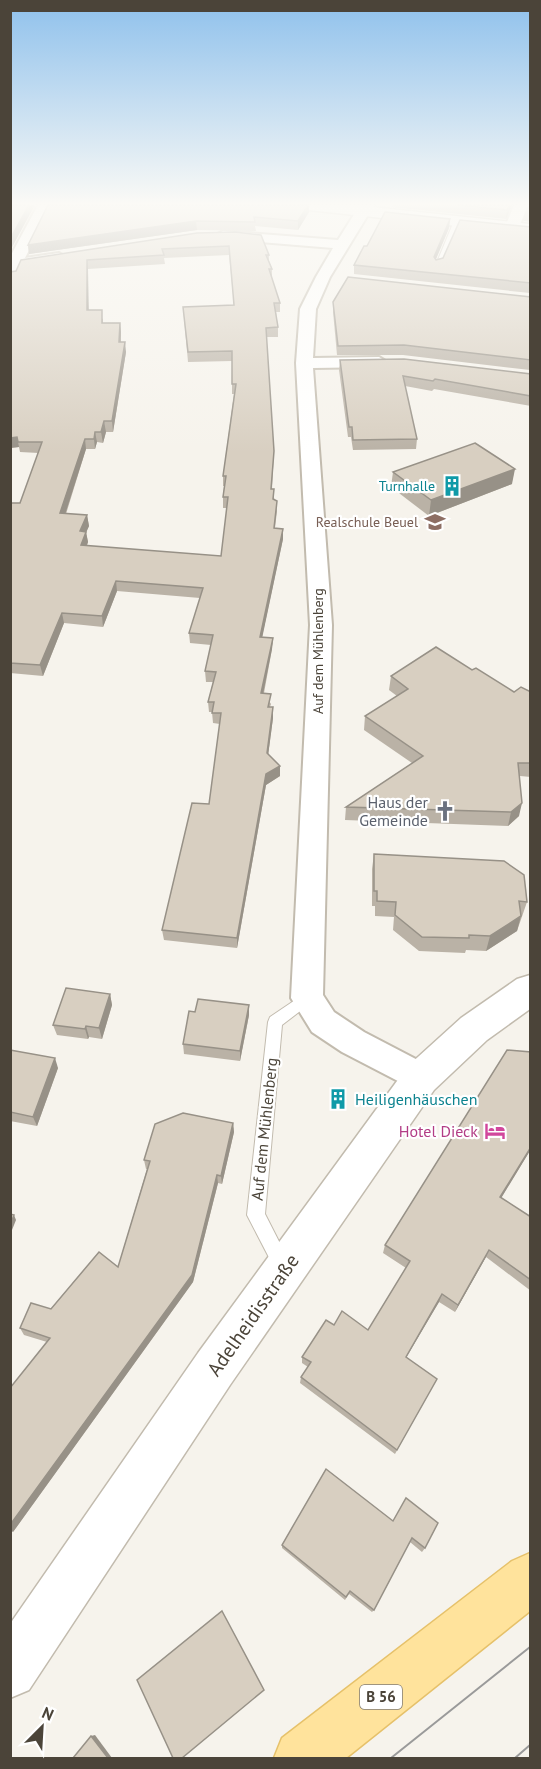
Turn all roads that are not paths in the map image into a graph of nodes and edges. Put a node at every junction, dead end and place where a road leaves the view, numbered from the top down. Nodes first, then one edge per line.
1 (326, 288) edge
2 (392, 362) edge
3 (304, 363) junction
4 (531, 990) edge
5 (307, 998) junction
6 (406, 1069) junction
7 (285, 1269) junction
8 (531, 1579) edge
9 (10, 1671) edge
10 (302, 1758) edge

1 - 3 street, Auf dem Mühlenberg
2 - 3 street
3 - 5 street, Auf dem Mühlenberg
4 - 6 street, Adelheidisstraße
5 - 6 street
5 - 7 lane, Auf dem Mühlenberg
6 - 7 street, Adelheidisstraße
7 - 9 street, Adelheidisstraße
8 - 10 main road, B 56

